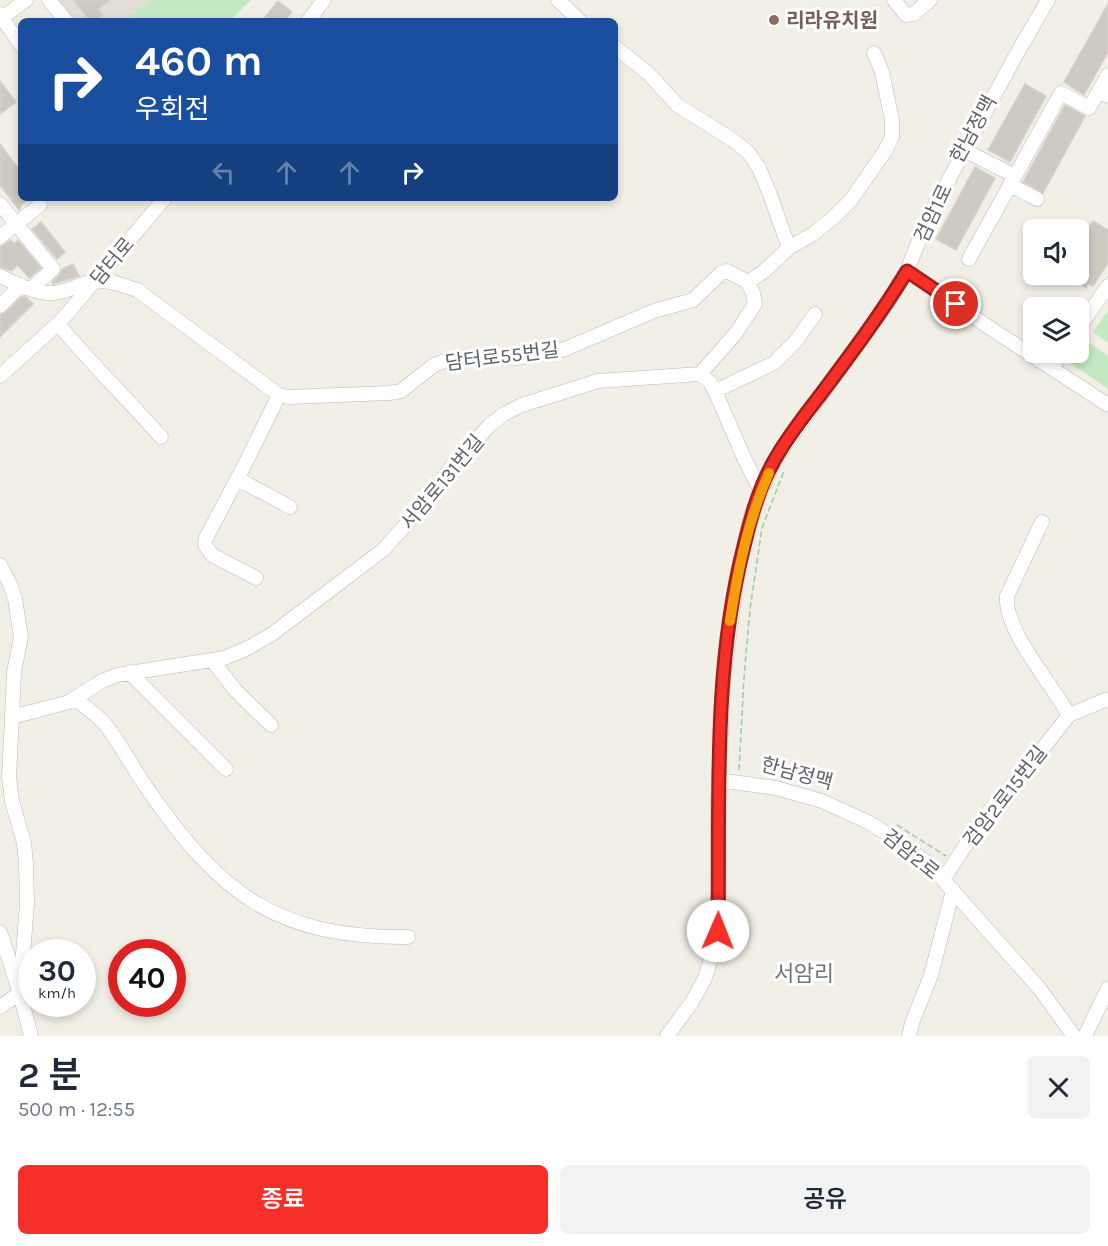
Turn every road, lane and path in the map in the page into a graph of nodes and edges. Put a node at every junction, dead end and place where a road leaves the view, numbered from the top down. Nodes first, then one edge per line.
1 (26, 0) edge
2 (49, 0) edge
3 (324, 0) edge
4 (558, 0) edge
5 (894, 0) edge
6 (930, 0) edge
7 (1048, 0) edge
8 (1, 16) edge
9 (64, 18) edge
10 (310, 18) edge
11 (577, 18) edge
12 (18, 41) edge
13 (618, 49) edge
14 (874, 53) dead end
15 (1108, 75) edge
16 (1103, 94) edge
17 (964, 150) junction
18 (1012, 180) junction
19 (1037, 200) dead end
20 (162, 201) edge
21 (0, 204) edge
22 (40, 205) dead end
23 (16, 224) junction
24 (0, 237) edge
25 (789, 248) junction
26 (969, 259) dead end
27 (907, 271) junction
28 (0, 276) edge
29 (96, 280) junction
30 (748, 282) junction
31 (1108, 286) edge
32 (26, 287) junction
33 (0, 306) edge
34 (1089, 313) edge
35 (815, 314) dead end
36 (58, 324) junction
37 (1055, 363) edge
38 (1052, 367) junction
39 (700, 374) junction
40 (0, 376) edge
41 (715, 391) junction
42 (279, 395) junction
43 (1108, 405) edge
44 (161, 437) dead end
45 (786, 465) dead end
46 (238, 479) junction
47 (760, 491) junction
48 (290, 507) dead end
49 (1042, 522) dead end
50 (0, 565) edge
51 (256, 578) dead end
52 (212, 660) junction
53 (129, 672) junction
54 (1108, 699) edge
55 (76, 700) junction
56 (1069, 715) junction
57 (12, 717) junction
58 (271, 725) dead end
59 (226, 769) dead end
60 (739, 772) dead end
61 (719, 780) junction
62 (896, 824) dead end
63 (946, 856) dead end
64 (948, 885) junction
65 (0, 932) edge
66 (408, 938) dead end
67 (24, 939) edge
68 (18, 987) edge
69 (1108, 988) edge
70 (18, 994) edge
71 (0, 1007) edge
72 (26, 1017) edge
73 (31, 1036) edge
74 (667, 1036) edge
75 (909, 1036) edge
76 (1074, 1036) edge
77 (1085, 1036) edge

1 - 8 street
2 - 9 street
3 - 10 street
4 - 11 street
5 - 6 street
7 - 17 street, 검암1로
8 - 12 street
13 - 25 street
14 - 25 street
15 - 16 street
16 - 18 street
17 - 18 street
17 - 27 street, 검암1로
18 - 19 street
18 - 26 street
20 - 29 street, 담터로
21 - 23 street
22 - 23 street
23 - 24 street
23 - 32 street
25 - 30 street
27 - 38 street
27 - 47 street, 검암1로
28 - 32 street
29 - 32 street
29 - 36 street, 담터로
29 - 42 street
30 - 39 street
30 - 42 street, 담터로55번길
31 - 34 street
32 - 33 street
35 - 41 street
36 - 40 street, 담터로
36 - 44 street
37 - 38 street
38 - 43 street
39 - 41 street
39 - 52 street, 서암로131번길
41 - 47 street
42 - 46 street
45 - 60 path, 한남정맥
46 - 48 street
46 - 51 street
47 - 61 street, 검암1로
49 - 56 street
50 - 57 street
52 - 53 street, 서암로131번길
52 - 58 street
53 - 55 street, 서암로131번길
53 - 59 street
54 - 56 street, 검암2로15번길
55 - 57 street, 서암로131번길
55 - 66 street
56 - 64 street, 검암2로15번길
57 - 67 street
61 - 64 street, 검암2로
61 - 74 street, 검암1로
62 - 63 path
64 - 75 street, 검암2로15번길
64 - 76 street, 검암2로
65 - 68 street
69 - 77 street
70 - 71 street
72 - 73 street

